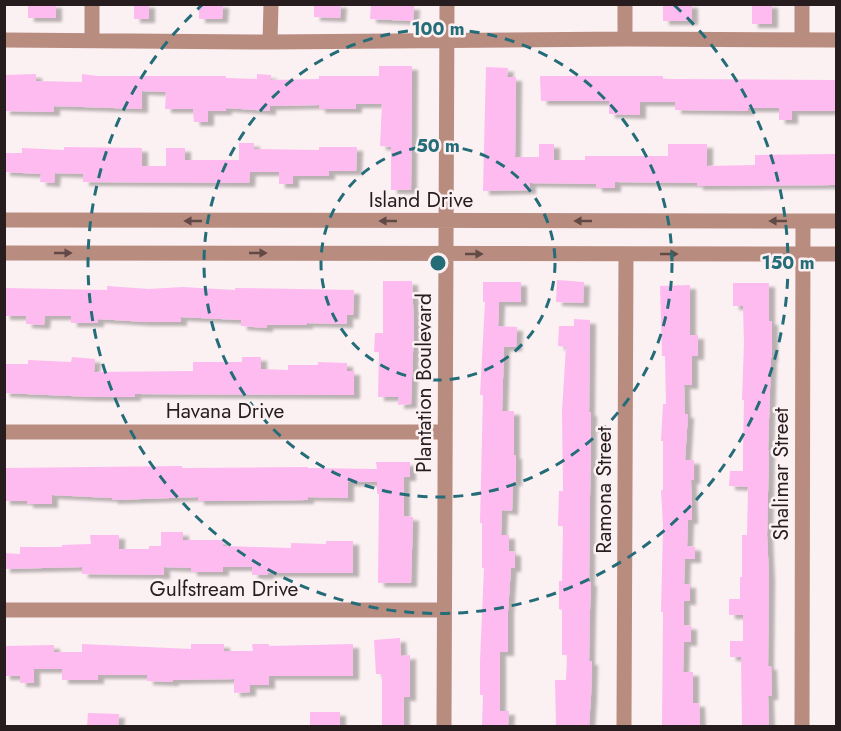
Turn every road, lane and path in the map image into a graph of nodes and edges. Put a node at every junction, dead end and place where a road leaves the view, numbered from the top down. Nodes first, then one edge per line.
1 (92, 4) edge
2 (270, 4) edge
3 (447, 4) edge
4 (625, 4) edge
5 (802, 4) edge
6 (625, 39) junction
7 (4, 40) edge
8 (92, 40) junction
9 (802, 40) junction
10 (837, 40) edge
11 (447, 41) junction
12 (270, 42) junction
13 (4, 220) edge
14 (446, 221) junction
15 (803, 221) junction
16 (837, 221) edge
17 (4, 253) edge
18 (446, 254) junction
19 (626, 254) junction
20 (803, 254) junction
21 (837, 254) edge
22 (4, 432) edge
23 (445, 432) junction
24 (444, 609) junction
25 (4, 610) edge
26 (444, 726) edge
27 (624, 726) edge
28 (802, 726) edge

1 - 8 street
2 - 12 street
3 - 11 street, Plantation Boulevard
4 - 6 street
5 - 9 street
6 - 9 street
6 - 11 street
7 - 8 street
8 - 12 street
9 - 10 street
11 - 12 street
11 - 14 street, Plantation Boulevard
14 -> 13 street, Island Drive
15 -> 14 street, Island Drive
14 - 18 street, Plantation Boulevard
15 - 16 street, Island Drive
15 - 20 street, Shalimar Street
17 -> 18 street
18 -> 19 street
18 - 23 street, Plantation Boulevard
19 -> 20 street
19 - 27 street, Ramona Street
20 - 21 street
20 - 28 street, Shalimar Street
22 - 23 street, Havana Drive
23 - 24 street, Plantation Boulevard
24 - 25 street, Gulfstream Drive
24 - 26 street, Plantation Boulevard

